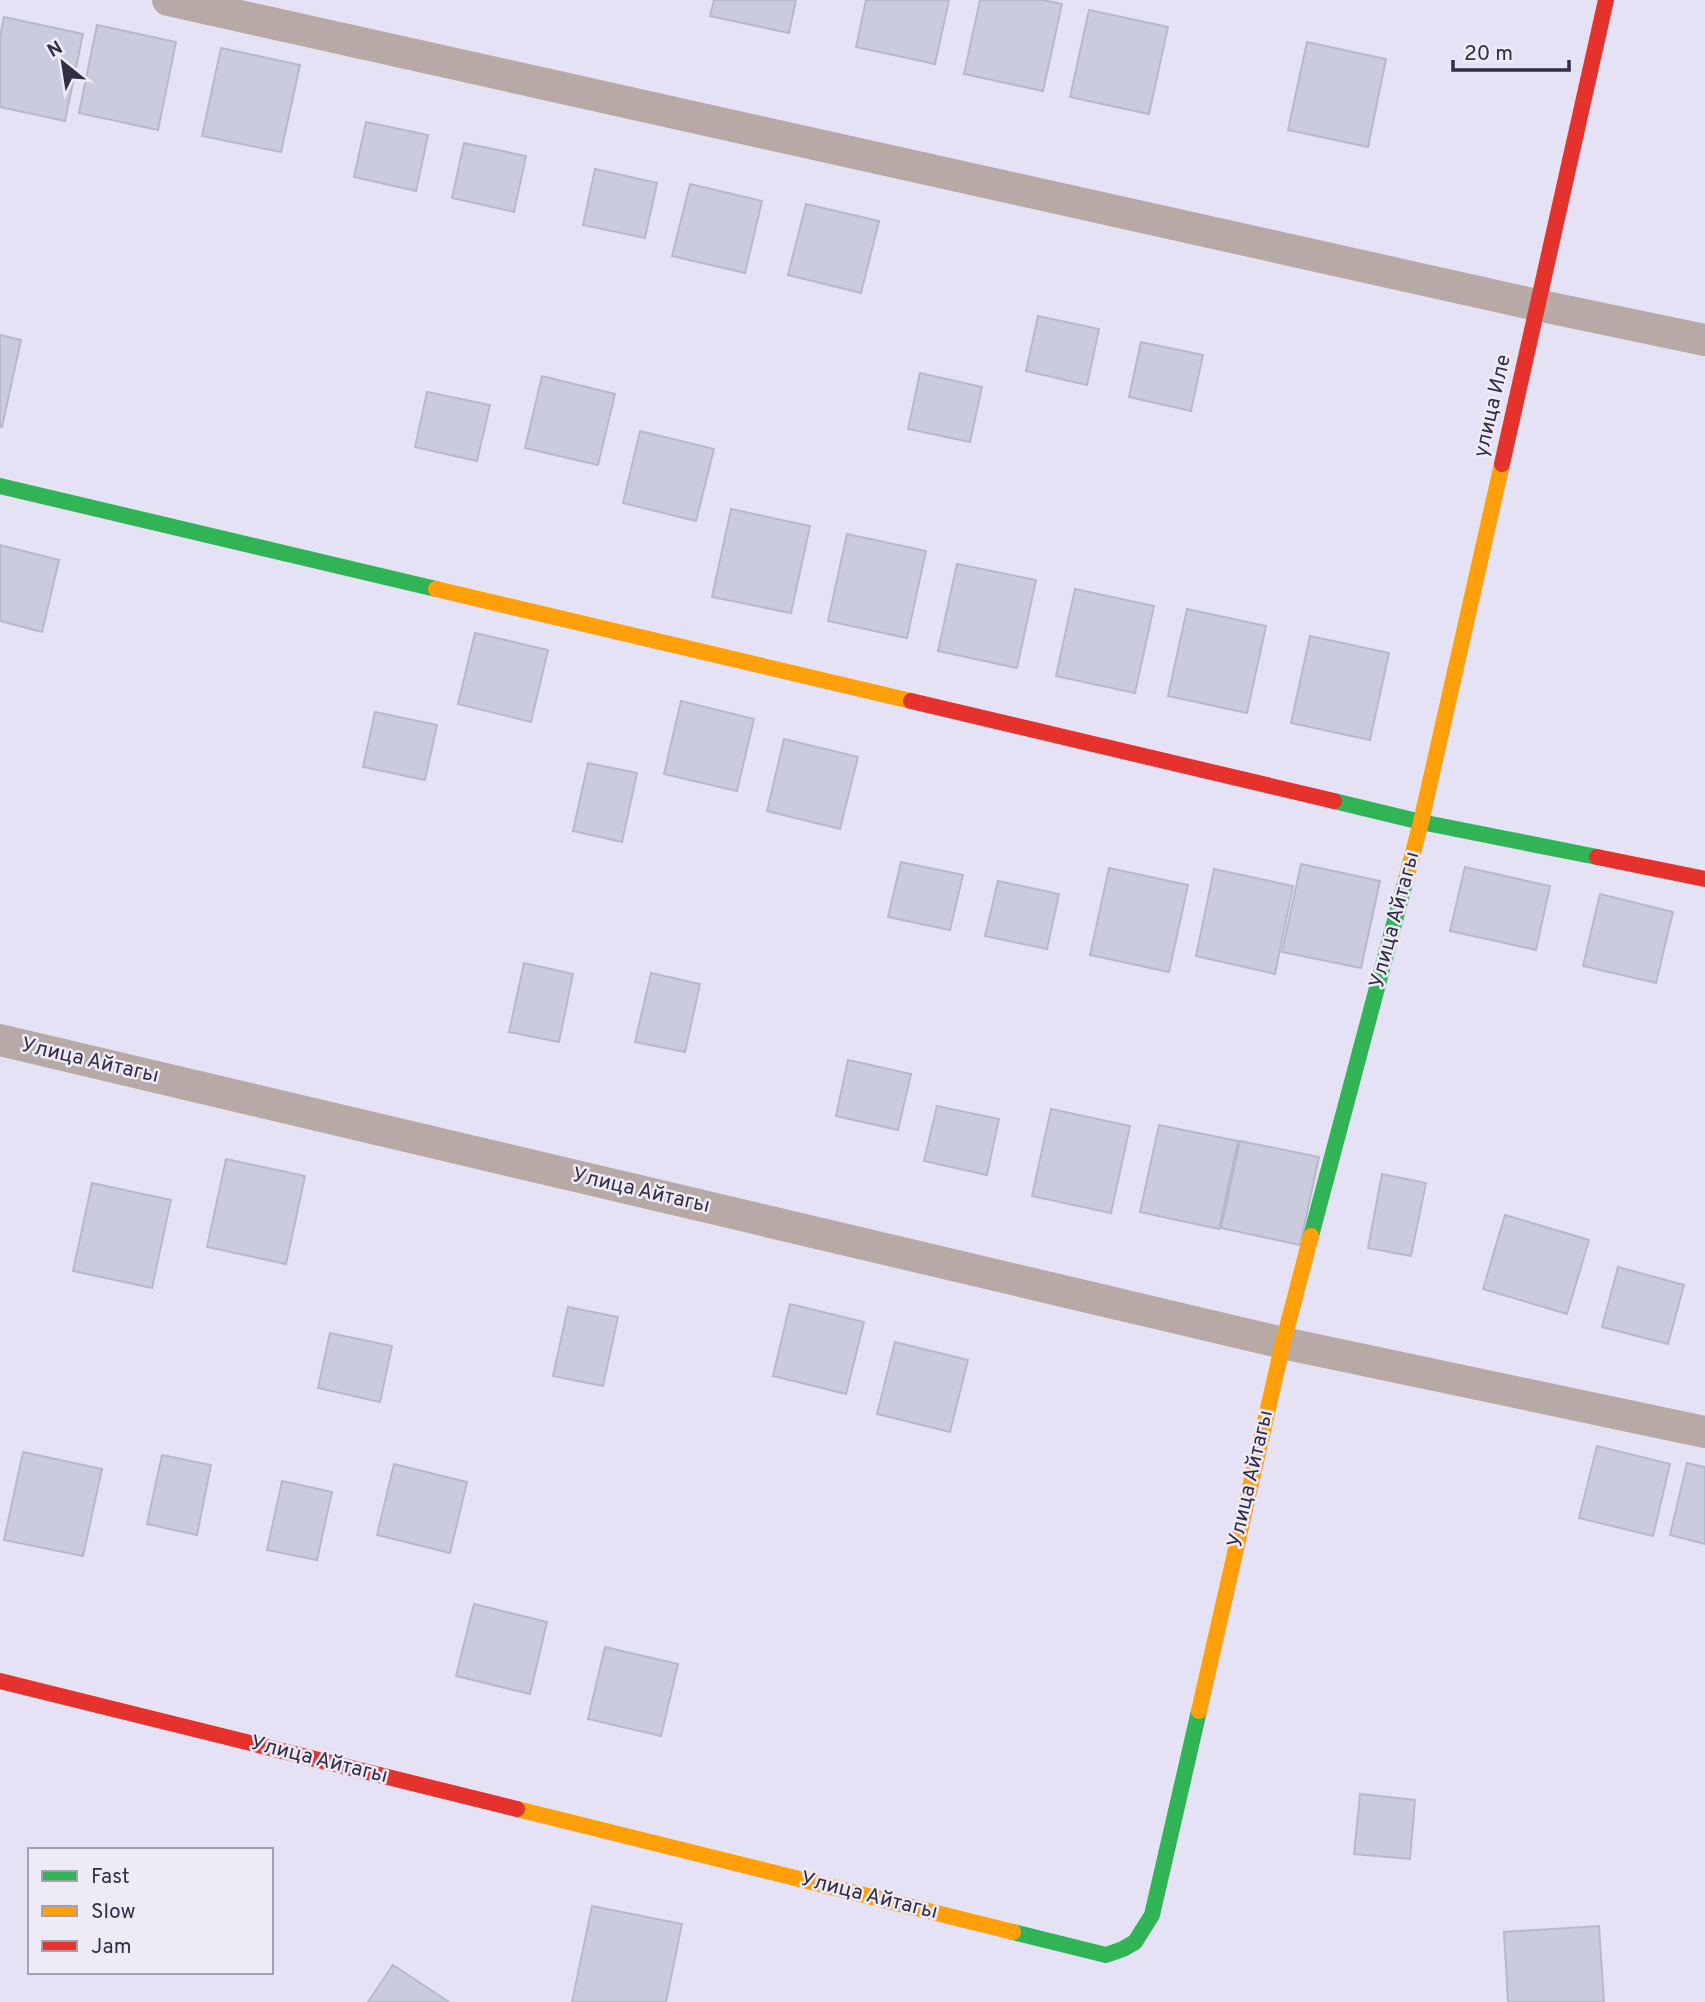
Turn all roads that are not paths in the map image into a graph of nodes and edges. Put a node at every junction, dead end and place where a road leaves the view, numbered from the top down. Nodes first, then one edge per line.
1 (168, 0) edge
2 (1606, 0) edge
3 (1537, 305) junction
4 (1705, 340) edge
5 (0, 485) edge
6 (1421, 822) junction
7 (1705, 879) edge
8 (0, 1040) edge
9 (1283, 1343) junction
10 (1705, 1433) edge
11 (0, 1681) edge

1 - 3 street
2 - 3 street, улица Иле
3 - 4 street
3 - 6 street, улица Иле
5 - 6 street
6 - 7 street
6 - 9 street, Улица Айтагы
8 - 9 street, Улица Айтагы
9 - 10 street, Улица Айтагы
9 - 11 street, Улица Айтагы

